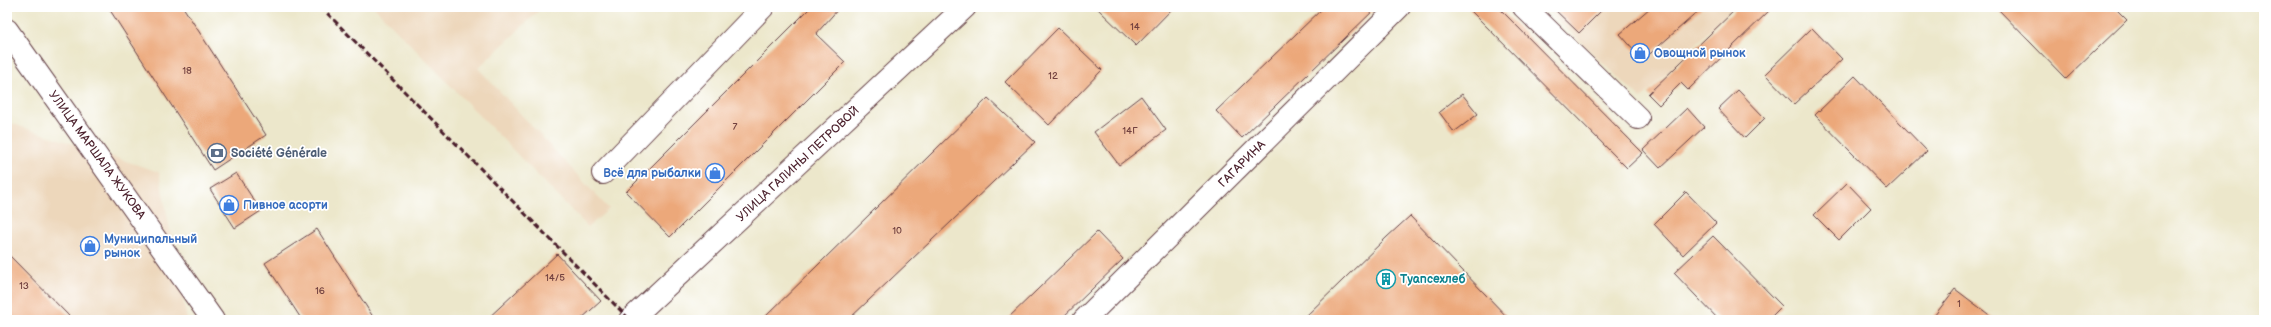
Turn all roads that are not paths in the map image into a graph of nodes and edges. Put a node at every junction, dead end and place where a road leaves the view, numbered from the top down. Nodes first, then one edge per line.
1 (763, 7) edge
2 (965, 7) edge
3 (1399, 7) edge
4 (1524, 7) edge
5 (7, 30) edge
6 (1638, 118) dead end
7 (603, 172) dead end
8 (214, 320) edge
9 (630, 320) edge
10 (1084, 320) edge

1 - 7 street
2 - 9 street, УЛИЦА ГАЛИНЫ ПЕТРОВОЙ
3 - 10 street, ГАГАРИНА
4 - 6 street
5 - 8 street, УЛИЦА МАРШАЛА ЖУКОВА

